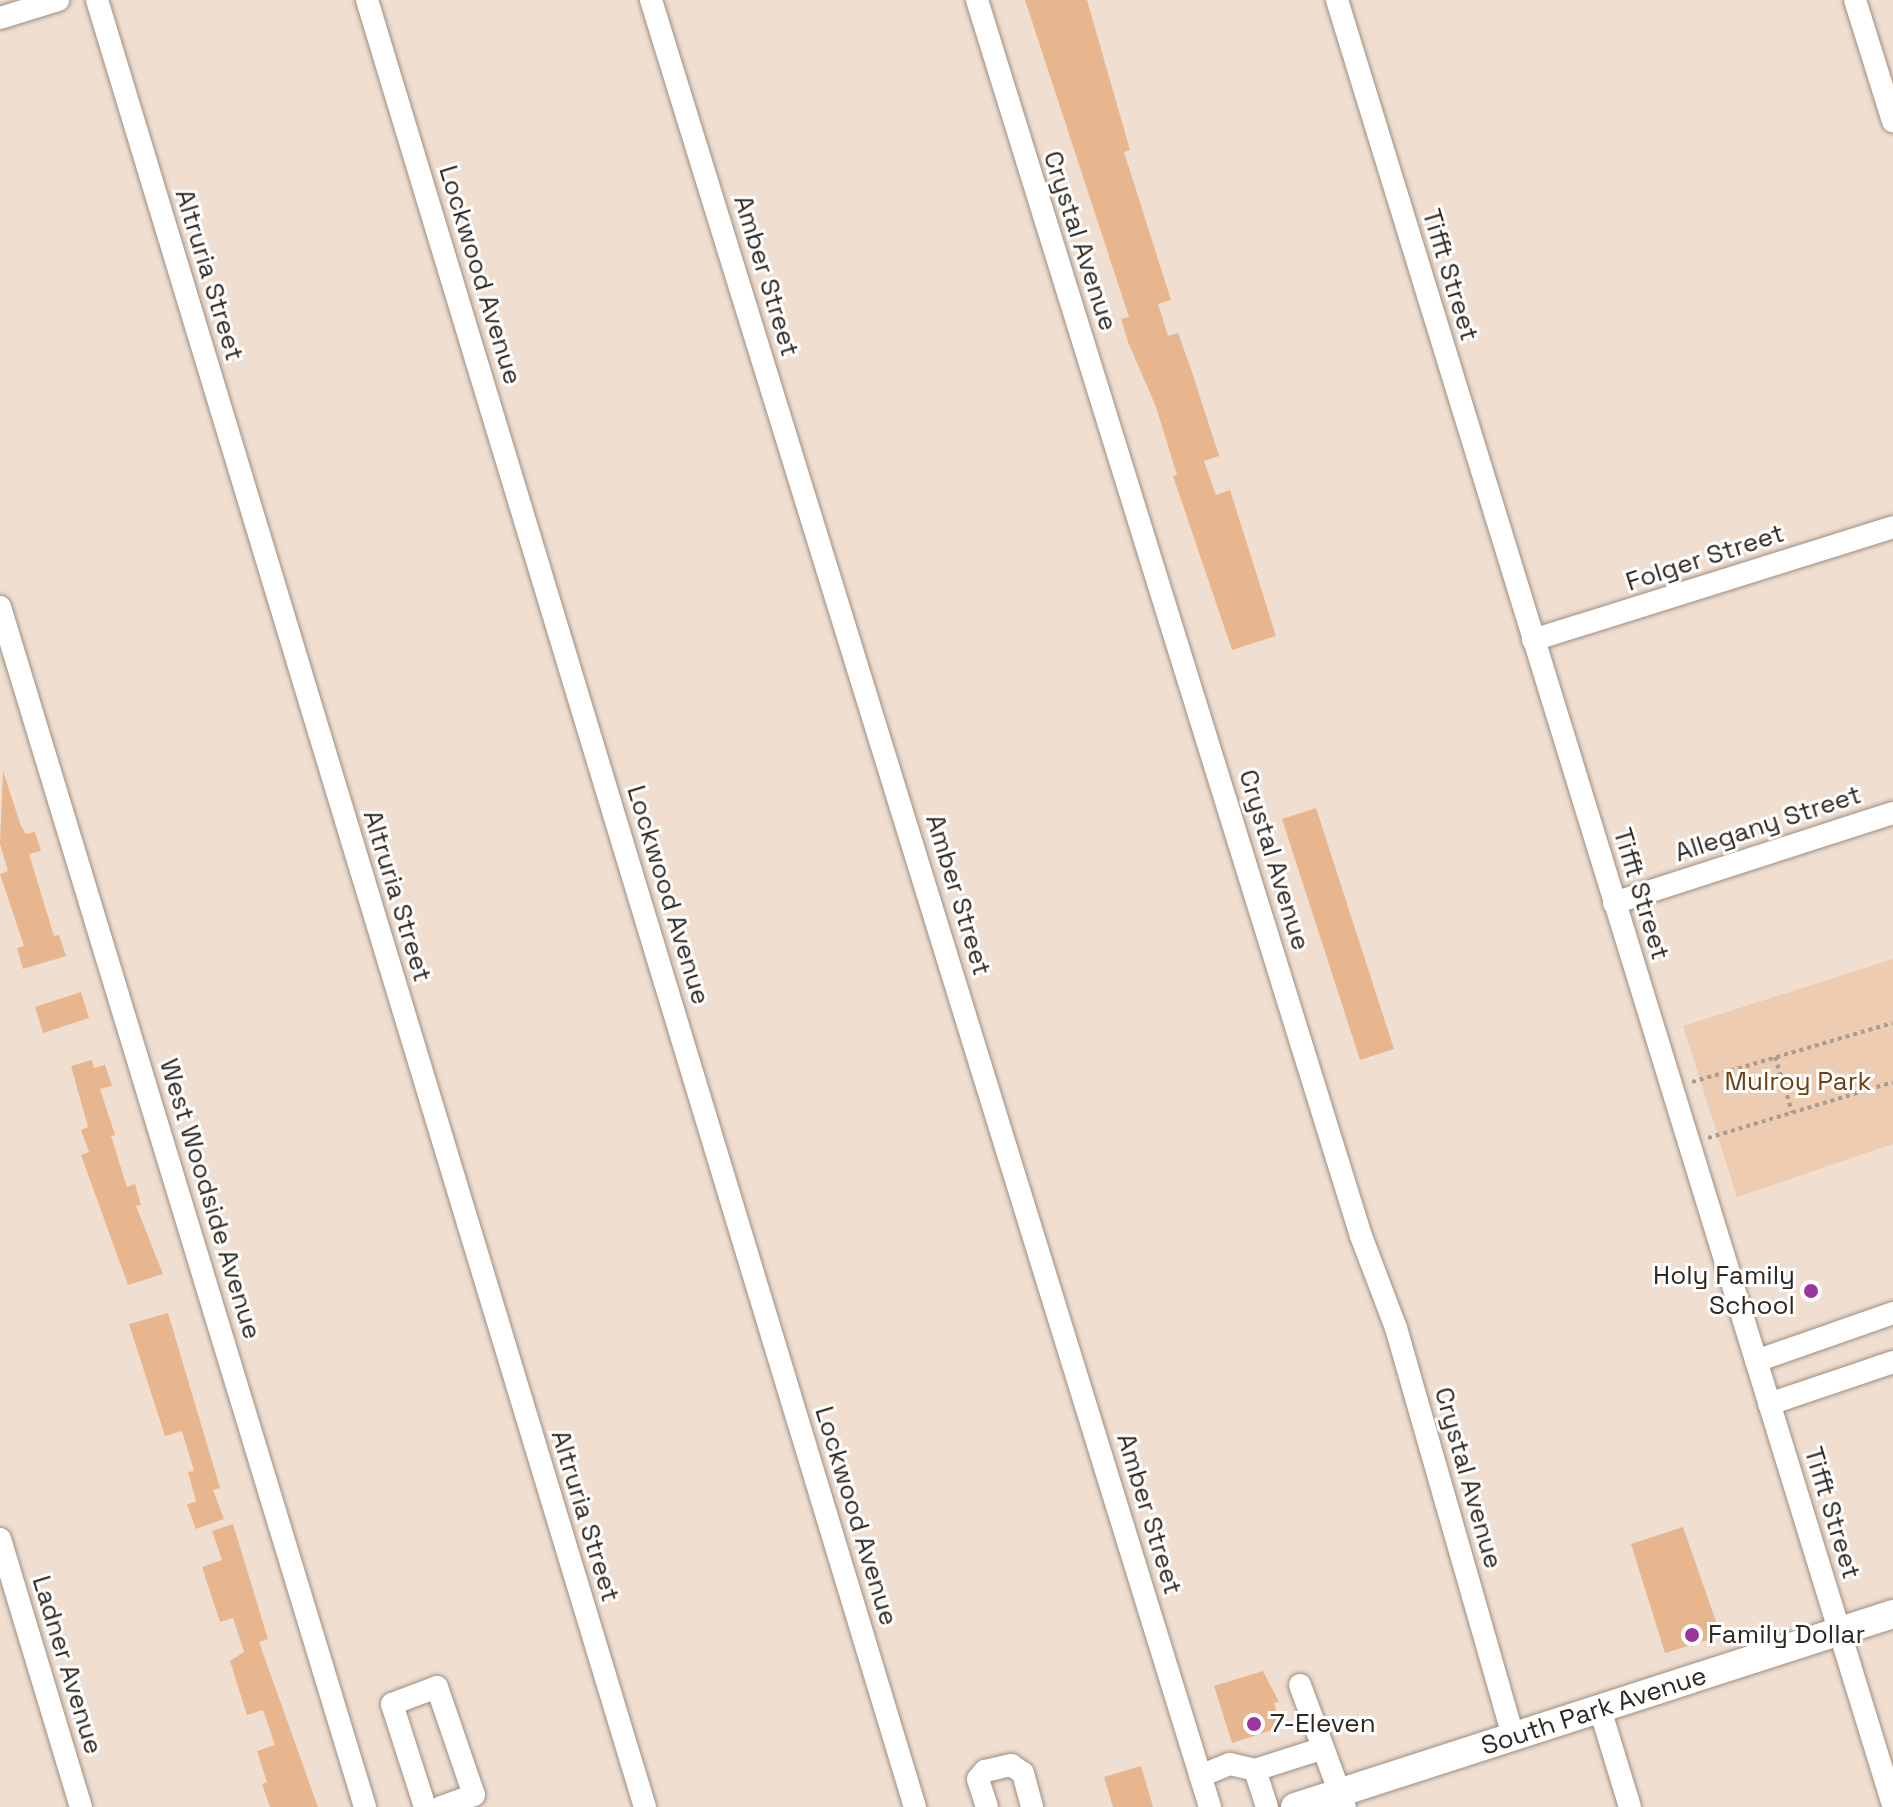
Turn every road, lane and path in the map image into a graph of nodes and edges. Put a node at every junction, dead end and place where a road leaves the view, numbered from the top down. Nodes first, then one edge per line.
1 (58, 0) edge
2 (97, 0) edge
3 (367, 0) edge
4 (651, 0) edge
5 (977, 0) edge
6 (1337, 0) edge
7 (1855, 0) edge
8 (0, 18) edge
9 (1893, 121) edge
10 (1893, 527) edge
11 (0, 607) edge
12 (1533, 640) junction
13 (1893, 813) edge
14 (1614, 903) junction
15 (1893, 1023) edge
16 (1775, 1057) junction
17 (1893, 1082) edge
18 (1690, 1083) dead end
19 (1792, 1112) junction
20 (1708, 1138) dead end
21 (1893, 1313) edge
22 (1756, 1361) junction
23 (1893, 1362) edge
24 (1769, 1404) junction
25 (0, 1539) edge
26 (1893, 1614) edge
27 (1839, 1631) junction
28 (1300, 1685) dead end
29 (1600, 1709) junction
30 (1513, 1737) junction
31 (1321, 1749) junction
32 (1255, 1770) junction
33 (1200, 1776) junction
34 (1343, 1800) edge
35 (1893, 1805) edge
36 (81, 1807) edge
37 (365, 1807) edge
38 (425, 1807) edge
39 (441, 1807) edge
40 (645, 1807) edge
41 (915, 1807) edge
42 (987, 1807) edge
43 (1032, 1807) edge
44 (1210, 1807) edge
45 (1267, 1807) edge
46 (1295, 1807) edge
47 (1630, 1807) edge

1 - 8 street
2 - 40 street, Altruria Street
3 - 41 street, Lockwood Avenue
4 - 33 street, Amber Street
5 - 30 street, Crystal Avenue
6 - 12 street, Tifft Street
7 - 9 street
10 - 12 street, Folger Street
11 - 37 street, West Woodside Avenue
12 - 14 street, Tifft Street
13 - 14 street, Allegany Street
14 - 22 street, Tifft Street
15 - 16 path
16 - 18 path
16 - 19 path
17 - 19 path
19 - 20 path
21 - 22 street
22 - 24 street, Tifft Street
23 - 24 street
24 - 27 street, Tifft Street
25 - 36 street, Ladner Avenue
26 - 27 main road, South Park Avenue
27 - 29 main road, South Park Avenue
27 - 35 street, Tifft Street
28 - 31 street
29 - 30 main road, South Park Avenue
29 - 47 street
30 - 34 main road, South Park Avenue
31 - 32 street
31 - 34 street
32 - 33 street
32 - 45 street
33 - 44 street, Amber Street
34 - 46 main road, South Park Avenue
38 - 39 street
42 - 43 street

